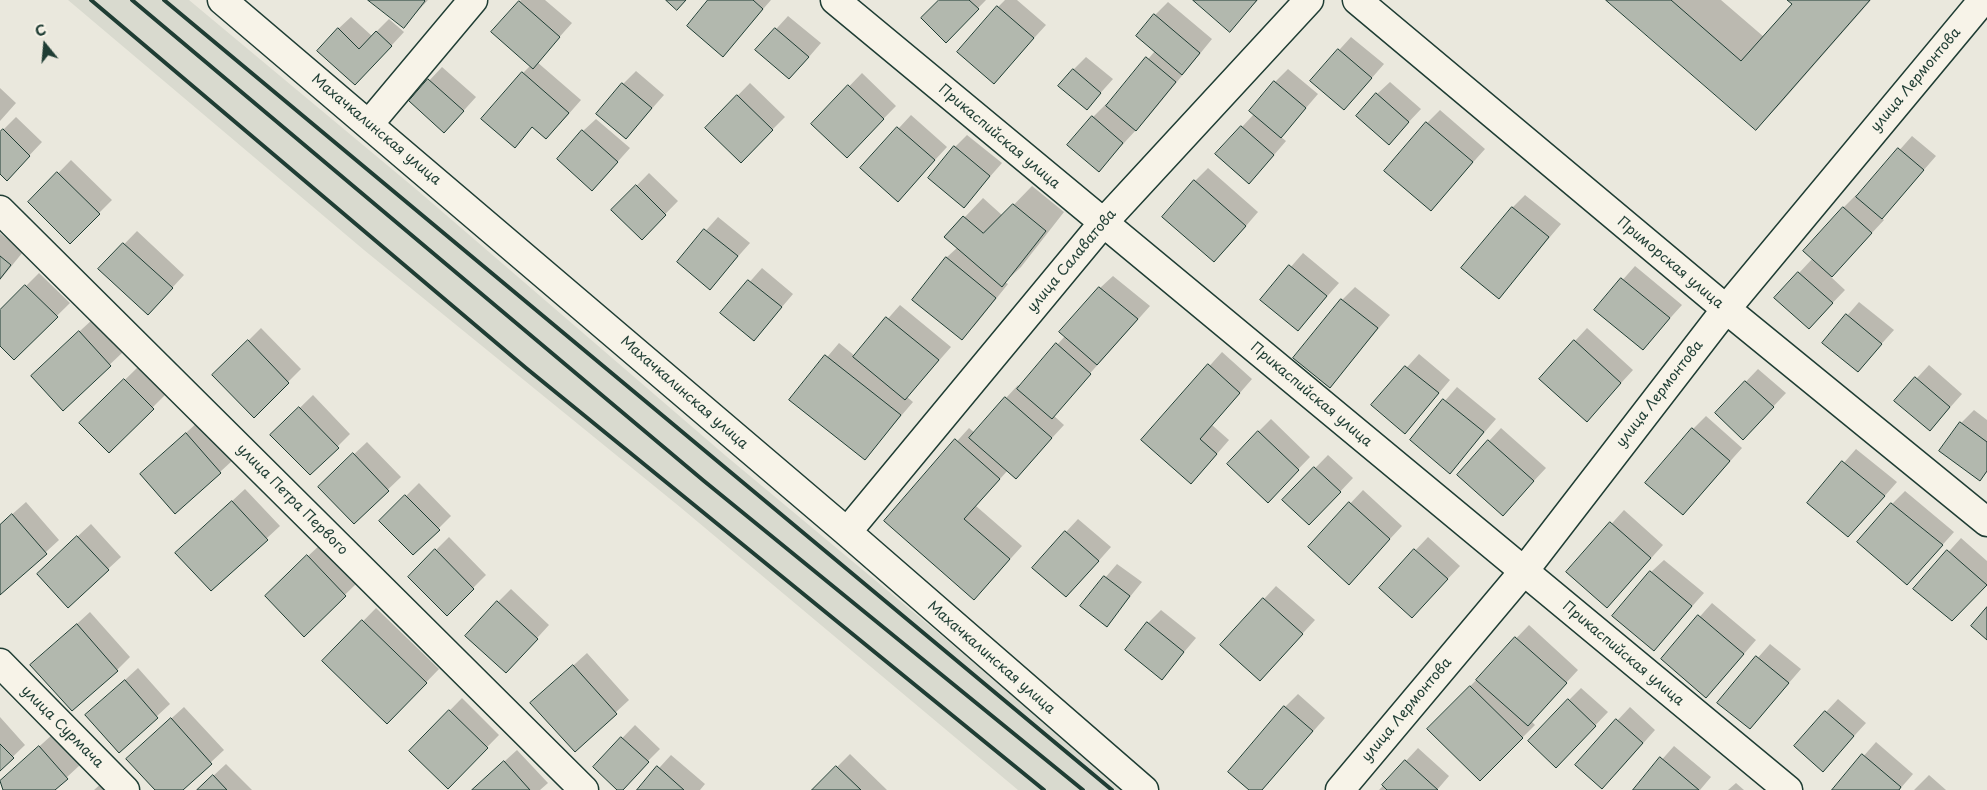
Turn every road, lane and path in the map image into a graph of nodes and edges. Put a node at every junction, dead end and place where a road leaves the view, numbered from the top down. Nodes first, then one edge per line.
1 (222, 0) edge
2 (473, 0) edge
3 (835, 0) edge
4 (1309, 0) edge
5 (1358, 0) edge
6 (1983, 0) edge
7 (369, 124) junction
8 (0, 210) edge
9 (1103, 223) junction
10 (1726, 309) junction
11 (1987, 522) edge
12 (847, 532) junction
13 (1524, 571) junction
14 (0, 663) edge
15 (125, 790) edge
16 (584, 790) edge
17 (1144, 790) edge
18 (1340, 790) edge
19 (1788, 790) edge

1 - 7 street, Махачкалинская улица
2 - 7 street
3 - 9 street, Прикаспийская улица
4 - 9 street, улица Салаватова
5 - 10 street, Приморская улица
6 - 10 street, улица Лермонтова
7 - 12 street, Махачкалинская улица
8 - 16 street, улица Петра Первого
9 - 12 street, улица Салаватова
9 - 13 street, Прикаспийская улица
10 - 11 street, Приморская улица
10 - 13 street, улица Лермонтова
12 - 17 street, Махачкалинская улица
13 - 18 street, улица Лермонтова
13 - 19 street, Прикаспийская улица
14 - 15 street, улица Сурмача

